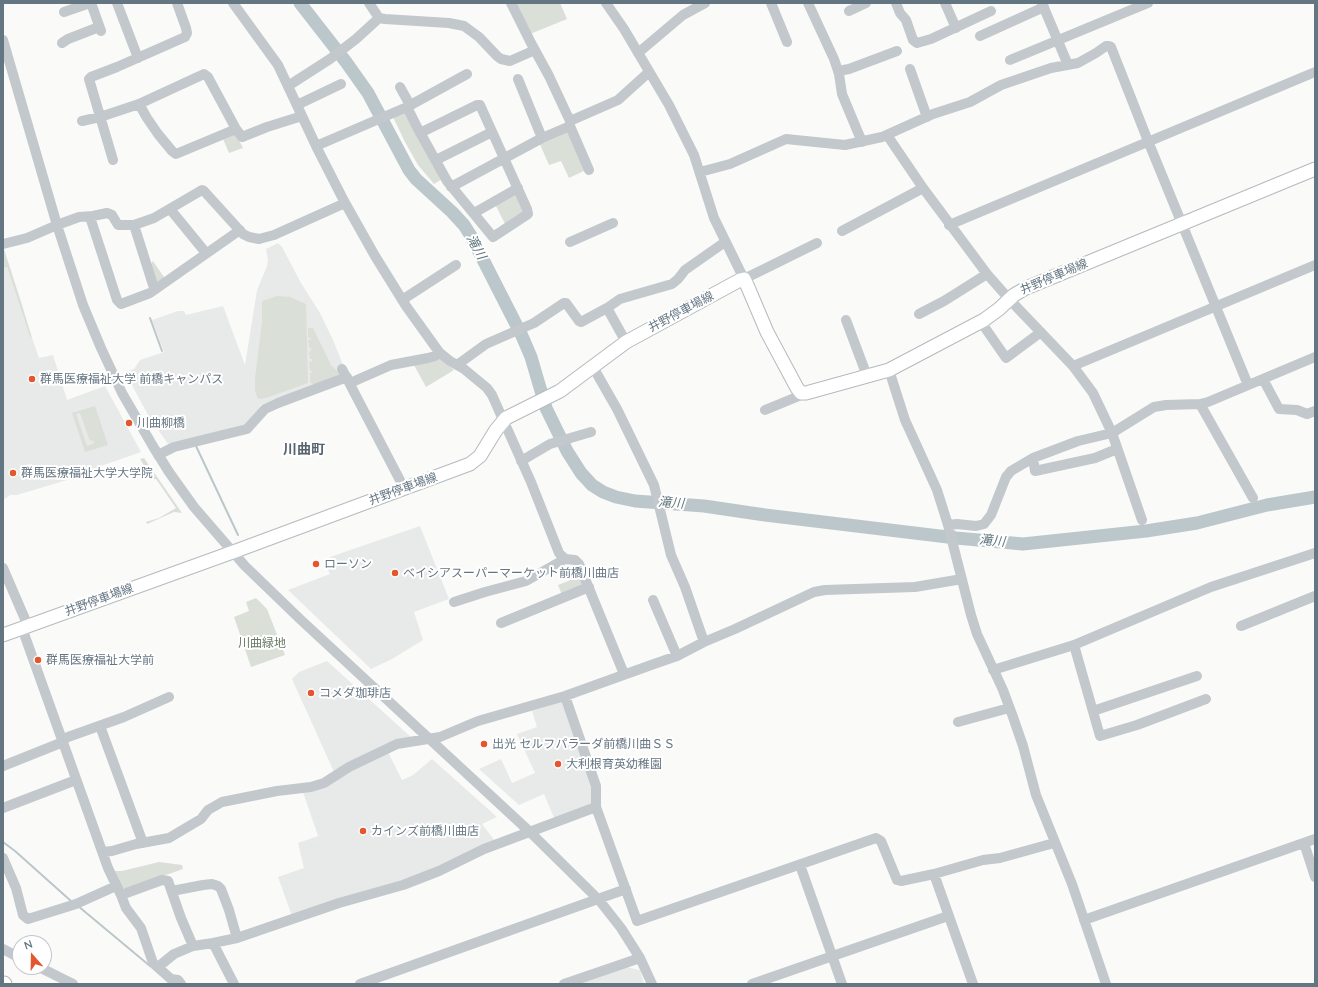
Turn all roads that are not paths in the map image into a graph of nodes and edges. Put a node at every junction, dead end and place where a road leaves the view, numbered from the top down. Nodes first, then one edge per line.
1 (91, 3) edge
2 (117, 3) edge
3 (177, 3) edge
4 (233, 3) edge
5 (370, 3) edge
6 (511, 3) edge
7 (606, 3) edge
8 (704, 3) edge
9 (771, 3) edge
10 (808, 3) edge
11 (866, 3) edge
12 (896, 3) edge
13 (945, 3) edge
14 (1148, 3) edge
15 (1043, 5) edge
16 (849, 11) dead end
17 (991, 11) dead end
18 (64, 12) dead end
19 (380, 18) junction
20 (956, 28) junction
21 (980, 36) dead end
22 (1058, 39) junction
23 (3, 40) edge
24 (62, 42) dead end
25 (787, 42) dead end
26 (535, 50) junction
27 (897, 51) dead end
28 (638, 53) junction
29 (138, 58) junction
30 (1010, 60) dead end
31 (1068, 65) junction
32 (910, 69) dead end
33 (838, 71) junction
34 (649, 72) junction
35 (1315, 72) edge
36 (467, 74) dead end
37 (518, 79) dead end
38 (341, 84) dead end
39 (288, 86) junction
40 (400, 87) dead end
41 (139, 104) junction
42 (297, 105) junction
43 (408, 106) junction
44 (302, 116) junction
45 (100, 117) junction
46 (927, 117) junction
47 (82, 121) dead end
48 (570, 123) junction
49 (236, 129) junction
50 (492, 132) junction
51 (420, 133) junction
52 (887, 135) junction
53 (542, 138) junction
54 (1148, 141) junction
55 (862, 142) junction
56 (316, 146) junction
57 (505, 159) junction
58 (113, 160) dead end
59 (436, 160) junction
60 (1315, 169) edge
61 (589, 170) dead end
62 (700, 172) junction
63 (451, 187) junction
64 (518, 188) junction
65 (923, 188) junction
66 (345, 203) junction
67 (170, 209) junction
68 (474, 213) junction
69 (90, 217) junction
70 (613, 223) dead end
71 (57, 225) junction
72 (134, 225) junction
73 (950, 225) junction
74 (1182, 225) junction
75 (240, 230) junction
76 (842, 231) dead end
77 (570, 242) dead end
78 (725, 242) junction
79 (817, 243) dead end
80 (3, 244) edge
81 (206, 253) junction
82 (456, 265) dead end
83 (1315, 265) edge
84 (987, 274) junction
85 (744, 279) junction
86 (156, 289) junction
87 (1008, 299) junction
88 (402, 300) junction
89 (1215, 306) junction
90 (607, 308) junction
91 (919, 314) dead end
92 (846, 320) dead end
93 (980, 322) junction
94 (1041, 332) junction
95 (626, 342) junction
96 (439, 352) junction
97 (1315, 357) edge
98 (457, 365) junction
99 (1073, 366) junction
100 (593, 367) junction
101 (889, 370) junction
102 (346, 376) junction
103 (867, 376) junction
104 (1263, 379) junction
105 (1248, 385) junction
106 (801, 393) junction
107 (1200, 404) junction
108 (765, 410) dead end
109 (1315, 411) edge
110 (503, 421) junction
111 (591, 432) dead end
112 (1112, 433) junction
113 (1117, 449) junction
114 (158, 455) junction
115 (1033, 458) junction
116 (521, 461) junction
117 (404, 488) junction
118 (1253, 498) dead end
119 (1142, 520) dead end
120 (949, 527) junction
121 (233, 552) junction
122 (1315, 553) edge
123 (565, 558) junction
124 (3, 568) edge
125 (962, 580) junction
126 (589, 587) junction
127 (1315, 596) edge
128 (653, 600) dead end
129 (454, 602) dead end
130 (501, 623) dead end
131 (1241, 626) dead end
132 (25, 627) junction
133 (3, 635) edge
134 (704, 642) junction
135 (1074, 645) junction
136 (676, 656) junction
137 (993, 670) junction
138 (624, 674) junction
139 (1197, 676) dead end
140 (564, 696) junction
141 (168, 697) dead end
142 (1206, 699) dead end
143 (1009, 708) junction
144 (1093, 711) junction
145 (958, 722) dead end
146 (100, 726) junction
147 (428, 738) junction
148 (63, 741) junction
149 (3, 766) edge
150 (76, 780) junction
151 (596, 807) junction
152 (3, 808) edge
153 (530, 832) junction
154 (1315, 839) edge
155 (143, 843) junction
156 (1054, 843) junction
157 (1304, 843) junction
158 (102, 852) junction
159 (3, 858) edge
160 (800, 865) junction
161 (934, 874) junction
162 (1315, 877) edge
163 (626, 889) junction
164 (118, 890) junction
165 (172, 891) junction
166 (598, 900) junction
167 (948, 916) junction
168 (1084, 920) junction
169 (237, 938) junction
170 (212, 943) junction
171 (193, 946) junction
172 (832, 956) junction
173 (640, 958) junction
174 (158, 967) junction
175 (55, 980) edge
176 (73, 984) edge
177 (181, 984) edge
178 (234, 984) edge
179 (360, 984) edge
180 (564, 984) edge
181 (652, 984) edge
182 (752, 984) edge
183 (842, 984) edge
184 (973, 984) edge
185 (1106, 984) edge

1 - 18 street
1 - 24 street
2 - 29 street
3 - 29 street
4 - 39 street
5 - 19 street
6 - 26 street
7 - 28 street
8 - 28 street
9 - 25 street
10 - 33 street
11 - 16 street
12 - 20 street
13 - 20 street
14 - 22 street
15 - 21 street
15 - 22 street
17 - 20 street
19 - 26 street
19 - 39 street
22 - 30 street
22 - 31 street
23 - 71 street
26 - 48 street
27 - 33 street
28 - 34 street
29 - 45 street
31 - 46 street
31 - 54 street
32 - 46 street
33 - 55 street
34 - 48 street
34 - 62 street
35 - 54 street
36 - 43 street
37 - 53 street
38 - 42 street
39 - 42 street
40 - 43 street
41 - 45 street
41 - 49 street
41 - 49 street
42 - 44 street
43 - 51 street
43 - 56 street
44 - 49 street
44 - 56 street
45 - 47 street
45 - 58 street
46 - 52 street
48 - 53 street
48 - 61 street
50 - 51 street
50 - 57 street
50 - 59 street
51 - 59 street
52 - 55 street
52 - 65 street
53 - 57 street
54 - 73 street
54 - 74 street
55 - 62 street
56 - 66 street
57 - 63 street
57 - 64 street
59 - 63 street
60 - 74 main road, 井野停車場線
62 - 78 street
63 - 68 street
64 - 68 street
64 - 68 street
65 - 73 street
65 - 76 street
66 - 75 street
66 - 88 street
67 - 72 street
67 - 75 street
67 - 81 street
69 - 71 street
69 - 72 street
69 - 86 street
70 - 77 street
71 - 80 street
71 - 114 street
72 - 86 street
73 - 84 street
74 - 87 main road, 井野停車場線
74 - 89 street
75 - 81 street
78 - 85 street
78 - 90 street
79 - 85 street
81 - 86 street
82 - 88 street
83 - 89 street
84 - 87 street
84 - 91 street
85 - 95 main road, 井野停車場線
85 - 106 main road
87 - 93 main road, 井野停車場線
87 - 94 street
88 - 96 street
89 - 99 street
89 - 105 street
90 - 95 street
90 - 98 street
92 - 103 street
93 - 94 street
93 - 101 main road, 井野停車場線
94 - 99 street
95 - 100 main road, 井野停車場線
96 - 98 street
96 - 102 street
97 - 104 street
98 - 110 street
99 - 112 street
100 - 110 main road, 井野停車場線
100 - 134 street
101 - 103 main road, 井野停車場線
101 - 120 street
102 - 114 street
102 - 117 street
103 - 106 main road, 井野停車場線
104 - 105 street
104 - 109 street
105 - 107 street
106 - 108 street
107 - 112 street
107 - 118 street
110 - 116 street
110 - 117 main road, 井野停車場線
111 - 116 street
112 - 113 street
112 - 115 street
113 - 115 street
113 - 119 street
114 - 121 street
115 - 120 street
116 - 123 street
117 - 121 main road, 井野停車場線
120 - 125 street
121 - 132 main road, 井野停車場線
121 - 147 street
122 - 135 street
123 - 126 street
123 - 129 street
124 - 132 street
125 - 134 street
125 - 137 street
126 - 130 street
126 - 138 street
127 - 131 street
128 - 136 street
132 - 133 main road, 井野停車場線
132 - 148 street
134 - 136 street
135 - 137 street
135 - 144 street
136 - 138 street
137 - 143 street
138 - 140 street
139 - 144 street
140 - 147 street
140 - 151 street
141 - 146 street
142 - 144 street
143 - 145 street
143 - 156 street
146 - 148 street
146 - 155 street
147 - 153 street
147 - 155 street
148 - 149 street
148 - 150 street
150 - 152 street
150 - 158 street
151 - 153 street
151 - 163 street
153 - 166 street
153 - 169 street
154 - 157 street
155 - 158 street
156 - 161 street
156 - 168 street
157 - 162 street
157 - 168 street
158 - 164 street
159 - 164 street
160 - 161 street
160 - 163 street
160 - 172 street
161 - 167 street
163 - 166 street
164 - 165 street
164 - 174 street
165 - 169 street
165 - 171 street
166 - 173 street
166 - 179 street
167 - 172 street
167 - 184 street
168 - 185 street
169 - 170 street
170 - 171 street
170 - 178 street
171 - 174 street
172 - 182 street
172 - 183 street
173 - 180 street
173 - 181 street
174 - 177 street
175 - 176 street

